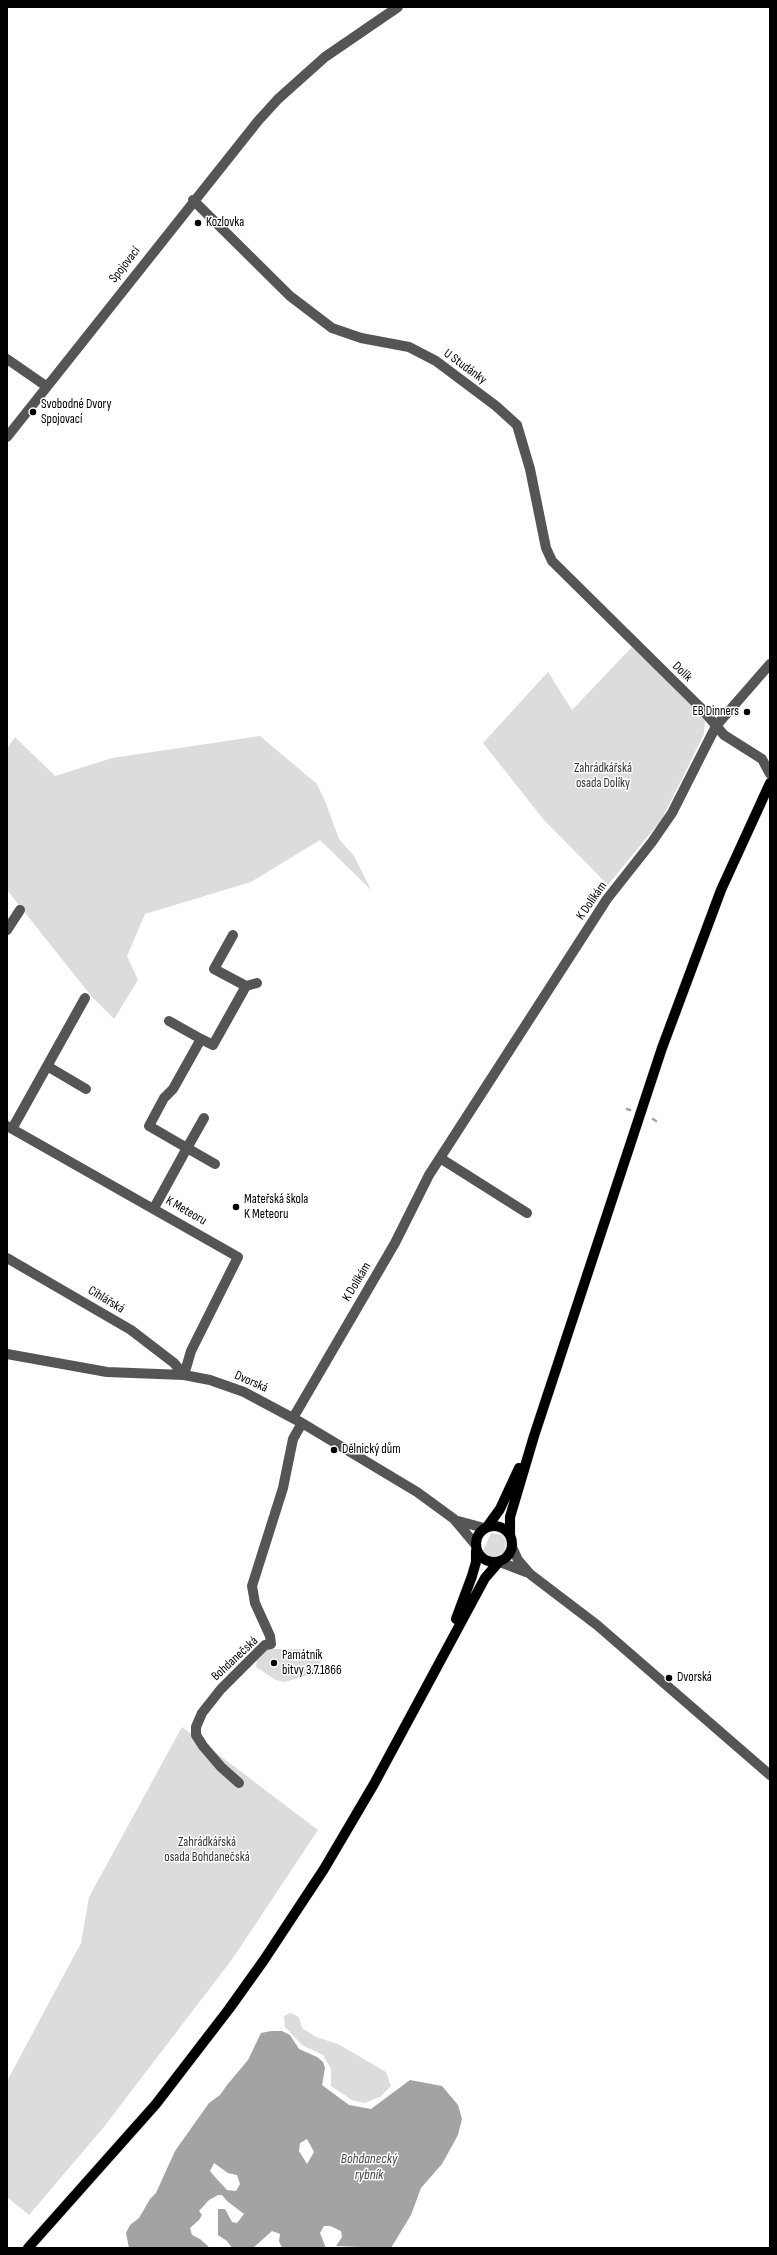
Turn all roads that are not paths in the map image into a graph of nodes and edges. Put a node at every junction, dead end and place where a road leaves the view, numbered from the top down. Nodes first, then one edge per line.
1 (398, 7) edge
2 (193, 200) junction
3 (7, 359) edge
4 (46, 386) junction
5 (7, 437) edge
6 (629, 638) joint
7 (770, 664) edge
8 (716, 726) junction
9 (770, 774) edge
10 (770, 783) edge
11 (20, 910) dead end
12 (7, 930) edge
13 (233, 935) dead end
14 (257, 983) dead end
15 (246, 986) junction
16 (85, 998) dead end
17 (169, 1021) dead end
18 (201, 1039) junction
19 (47, 1066) junction
20 (86, 1089) dead end
21 (204, 1118) dead end
22 (10, 1127) edge
23 (187, 1148) junction
24 (440, 1158) junction
25 (215, 1164) dead end
26 (154, 1208) junction
27 (527, 1213) dead end
28 (7, 1258) edge
29 (7, 1354) edge
30 (184, 1375) junction
31 (297, 1420) junction
32 (534, 1436) junction
33 (454, 1519) junction
34 (486, 1528) junction
35 (510, 1535) junction
36 (476, 1547) junction
37 (512, 1547) junction
38 (499, 1562) junction
39 (530, 1574) junction
40 (444, 1653) junction
41 (770, 1775) edge
42 (239, 1782) dead end
43 (28, 2248) edge

1 - 2 street, Spojovací
2 - 4 street, Spojovací
2 - 6 street, U Studánky
3 - 4 street
4 - 5 street, Spojovací
6 - 8 street, Dolík
7 - 8 street, K Dolíkám
8 - 9 street, Dolík
8 - 24 street, K Dolíkám
10 - 32 main road
11 - 12 street
13 - 15 street
14 - 15 street
15 - 18 street
16 - 19 street
17 - 18 street
18 - 23 street
19 - 20 street
19 - 22 street
21 - 23 street
22 - 26 street, K Meteoru
23 - 25 street
23 - 26 street
24 - 27 street
24 - 31 street, K Dolíkám
26 - 30 street, K Meteoru
28 - 30 street, Cihlářská
29 - 30 street, Dvorská
30 - 31 street, Dvorská
31 - 33 street, Dvorská
31 - 42 street, Bohdanečská
32 - 34 main road
32 - 35 main road
33 - 34 street, Dvorská
33 - 36 street, Dvorská
34 - 35 main road, Dvorská
34 - 36 main road
35 - 37 main road, Dvorská
36 - 38 main road, Dvorská
36 - 40 main road
37 - 38 main road
37 - 39 street, Dvorská
38 - 39 street, Dvorská
38 - 40 main road
39 - 41 street, Dvorská
40 - 43 main road

